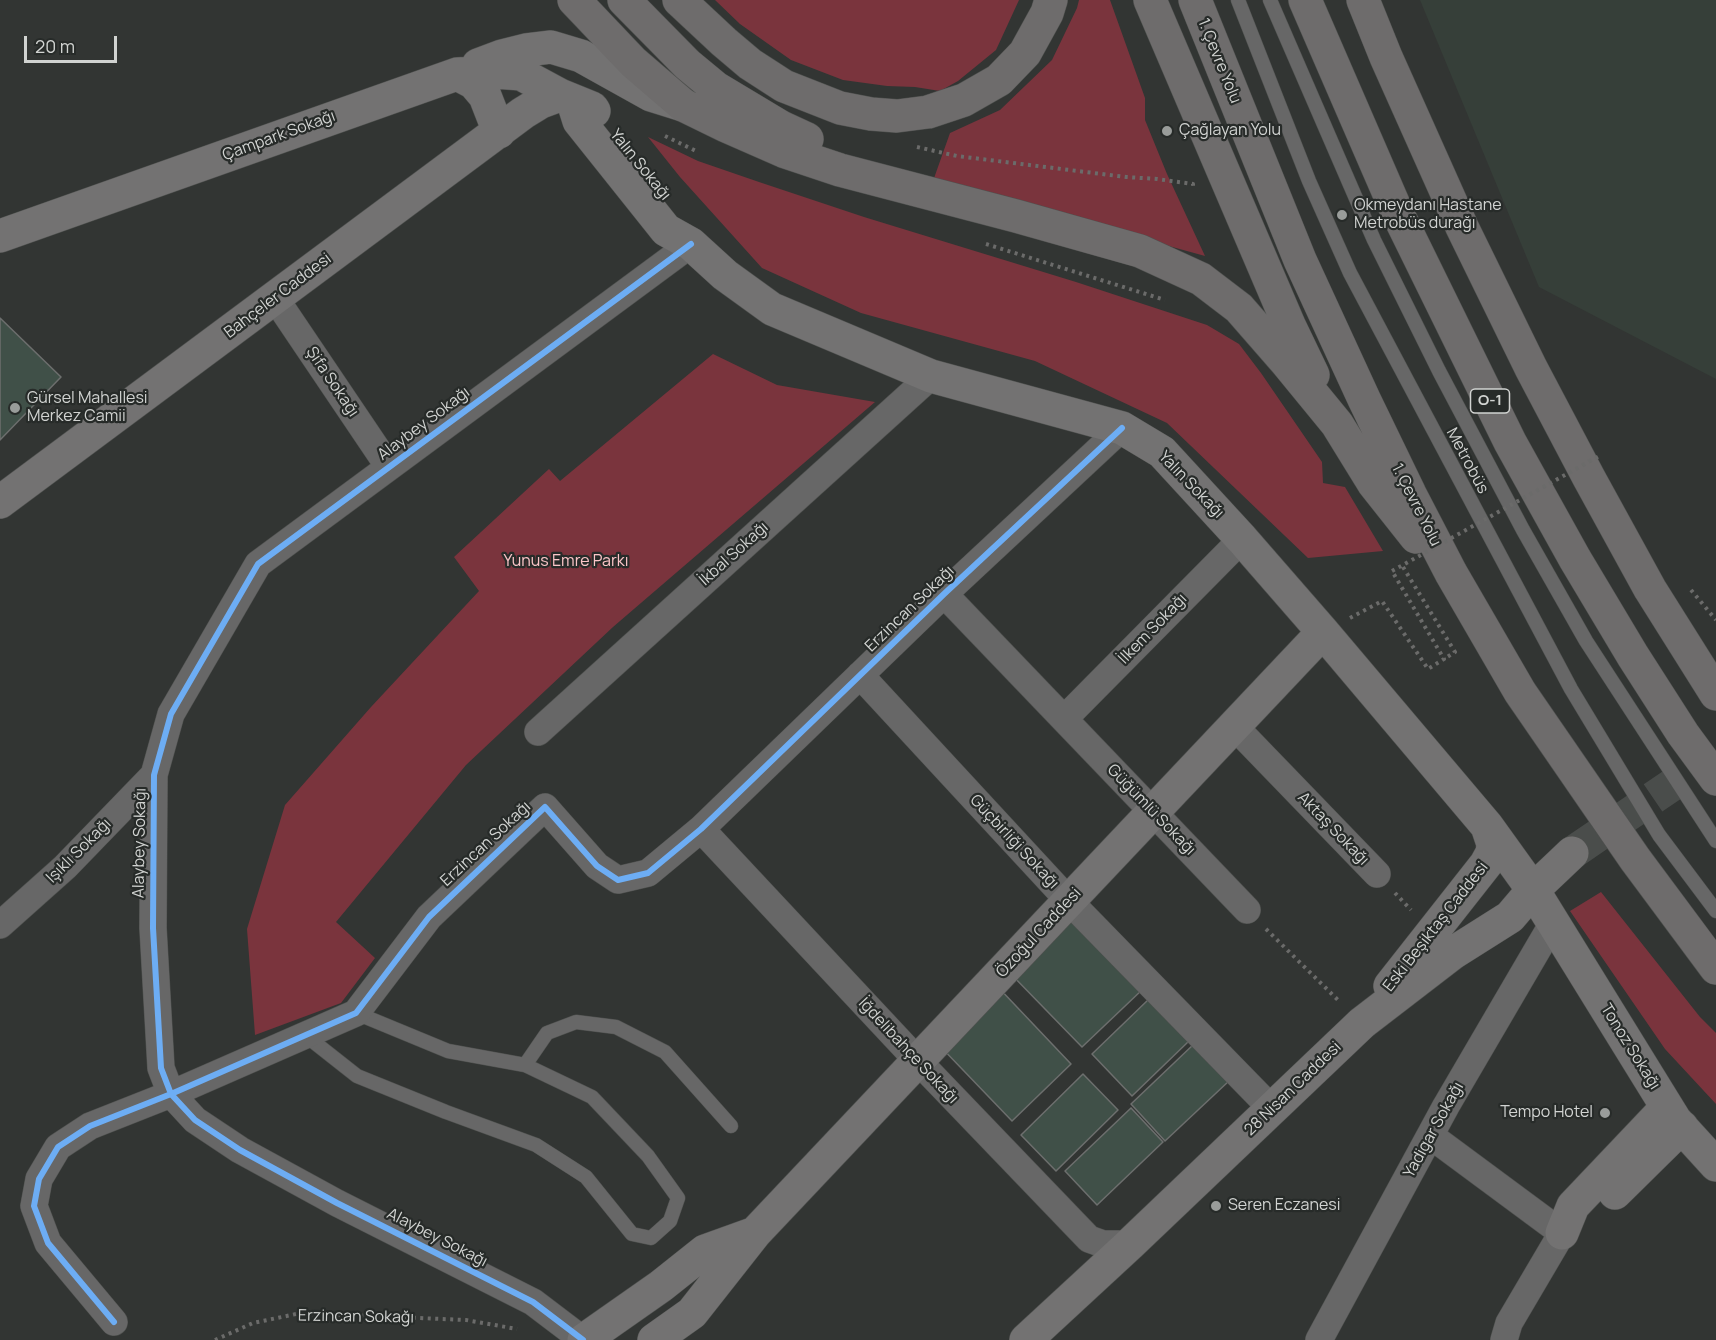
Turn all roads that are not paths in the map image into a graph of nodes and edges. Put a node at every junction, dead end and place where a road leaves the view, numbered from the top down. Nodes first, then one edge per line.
1 (574, 0) edge
2 (624, 0) edge
3 (679, 0) edge
4 (1051, 0) edge
5 (1150, 0) edge
6 (1195, 0) edge
7 (1238, 0) edge
8 (1270, 0) edge
9 (1305, 0) edge
10 (1363, 0) edge
11 (457, 74) junction
12 (566, 98) junction
13 (683, 105) junction
14 (500, 132) junction
15 (911, 188) junction
16 (0, 236) edge
17 (691, 243) junction
18 (275, 298) junction
19 (931, 376) junction
20 (1337, 424) junction
21 (1122, 428) junction
22 (389, 466) junction
23 (0, 502) edge
24 (1242, 539) junction
25 (1451, 573) junction
26 (945, 594) junction
27 (1323, 632) junction
28 (861, 675) junction
29 (1716, 694) edge
30 (1064, 719) junction
31 (1234, 726) junction
32 (538, 732) dead end
33 (154, 775) junction
34 (1716, 779) edge
35 (1153, 812) junction
36 (1487, 826) junction
37 (701, 829) junction
38 (1716, 841) edge
39 (1572, 853) tunnel mouth
40 (1377, 874) road end
41 (1533, 890) junction
42 (1069, 901) junction
43 (1247, 909) road end
44 (1716, 911) edge
45 (1553, 923) junction
46 (0, 925) edge
47 (1716, 968) edge
48 (356, 1013) junction
49 (1362, 1023) junction
50 (305, 1035) junction
51 (918, 1061) junction
52 (525, 1065) junction
53 (171, 1094) junction
54 (1272, 1109) junction
55 (1675, 1117) junction
56 (731, 1126) dead end
57 (1431, 1136) junction
58 (1716, 1166) edge
59 (756, 1233) junction
60 (1562, 1233) junction
61 (1130, 1244) junction
62 (114, 1322) dead end
63 (583, 1340) edge
64 (654, 1340) edge
65 (1026, 1340) edge
66 (1319, 1340) edge
67 (1504, 1340) edge

1 - 13 highway
2 - 15 highway
3 - 4 highway
5 - 20 highway
6 - 25 highway, 1. Çevre Yolu
7 - 44 lane, Metrobüs
8 - 38 lane, Metrobüs
9 - 34 highway, O-1
10 - 29 highway
11 - 12 main road, Çampark Sokağı
11 - 13 main road
11 - 14 main road
11 - 16 main road, Çampark Sokağı
12 - 14 main road, Bahçeler Caddesi
12 - 17 main road, Yalın Sokağı
13 - 15 highway
14 - 18 main road, Bahçeler Caddesi
15 - 20 highway
17 - 19 main road, Yalın Sokağı
17 - 22 street, Alaybey Sokağı
18 - 22 street, Şifa Sokağı
18 - 23 main road, Bahçeler Caddesi
19 - 21 main road, Yalın Sokağı
19 - 32 street, İkbal Sokağı
20 - 25 highway
21 - 24 main road, Yalın Sokağı
21 - 26 street, Erzincan Sokağı
22 - 33 street, Alaybey Sokağı
24 - 27 main road, Yalın Sokağı
24 - 30 street, İlkem Sokağı
25 - 47 highway, 1. Çevre Yolu
26 - 28 street, Erzincan Sokağı
26 - 30 street, Güğümlü Sokağı
27 - 31 main road, Özoğul Caddesi
27 - 36 main road, Yalın Sokağı
28 - 37 street, Erzincan Sokağı
28 - 42 street, Güçbirliği Sokağı
30 - 35 street, Güğümlü Sokağı
31 - 35 main road, Özoğul Caddesi
31 - 40 street, Aktaş Sokağı
33 - 46 street, Işıklı Sokağı
33 - 53 street, Alaybey Sokağı
35 - 42 main road, Özoğul Caddesi
35 - 43 street, Güğümlü Sokağı
36 - 41 main road, Yalın Sokağı
36 - 49 main road, Eski Beşiktaş Caddesi
37 - 48 street, Erzincan Sokağı
37 - 51 street, İğdelibahçe Sokağı
39 - 41 main road, 28 Nisan Caddesi
41 - 45 main road, Tonoz Sokağı
41 - 49 main road, 28 Nisan Caddesi
42 - 51 main road, Özoğul Caddesi
42 - 54 street, Güçbirliği Sokağı
45 - 55 main road, Tonoz Sokağı
45 - 57 street, Yadigar Sokağı
48 - 50 street, Erzincan Sokağı
48 - 52 lane
49 - 54 main road, 28 Nisan Caddesi
50 - 52 lane
50 - 53 street, Erzincan Sokağı
51 - 59 main road, Özoğul Caddesi
51 - 61 street, İğdelibahçe Sokağı
52 - 56 lane
53 - 62 street, Erzincan Sokağı
53 - 63 street, Alaybey Sokağı
54 - 61 main road, 28 Nisan Caddesi
55 - 58 main road, Tonoz Sokağı
55 - 60 main road
57 - 60 street
57 - 66 street, Yadigar Sokağı
59 - 63 main road
59 - 64 main road, Özoğul Caddesi
60 - 67 street
61 - 65 main road, 28 Nisan Caddesi

